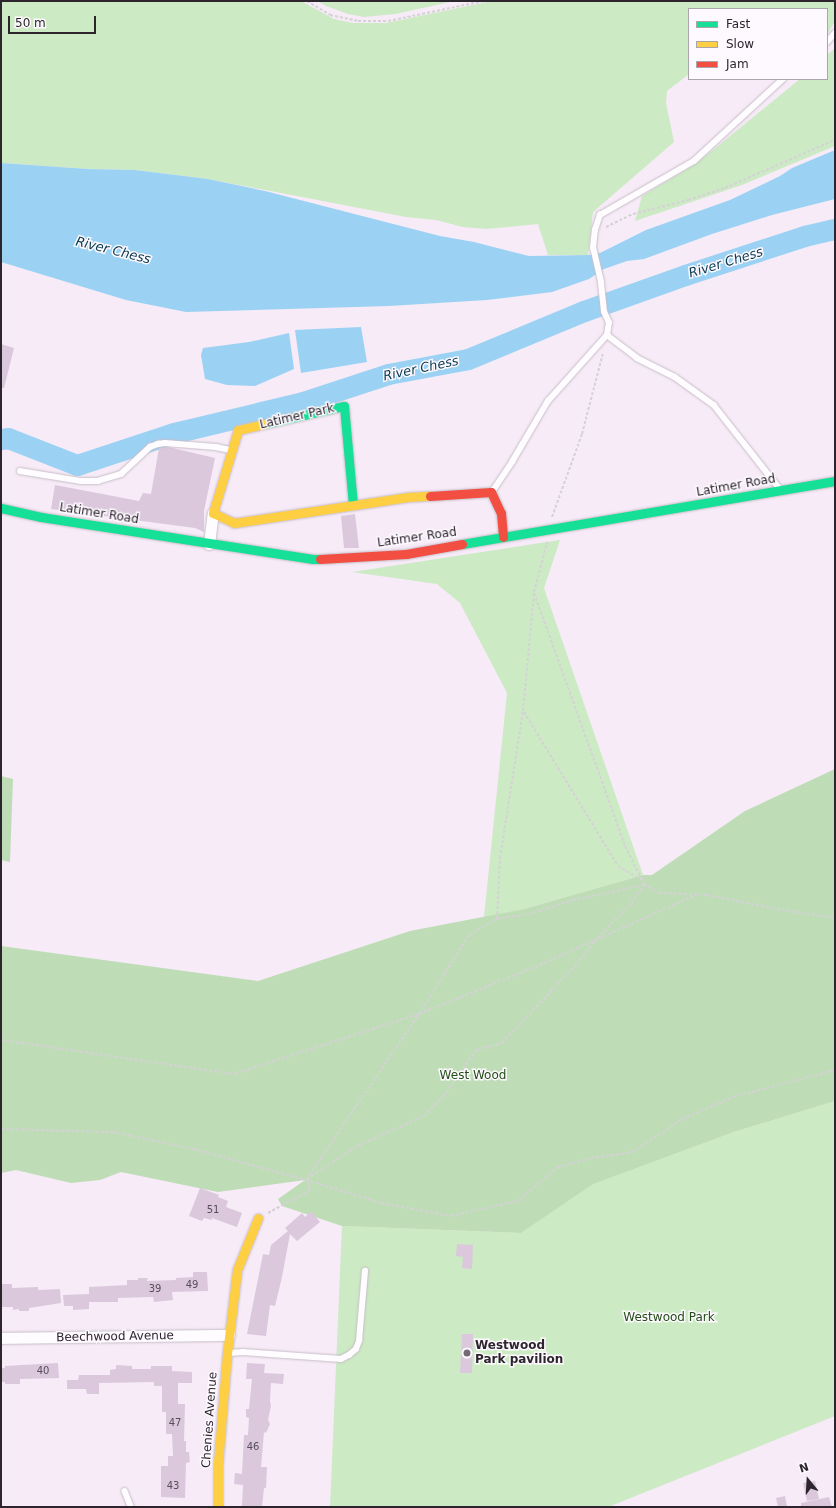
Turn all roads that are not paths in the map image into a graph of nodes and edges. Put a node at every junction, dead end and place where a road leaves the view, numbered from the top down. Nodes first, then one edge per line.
1 (835, 33) edge
2 (828, 41) edge
3 (782, 80) edge
4 (607, 335) junction
5 (230, 450) junction
6 (20, 471) dead end
7 (835, 481) edge
8 (781, 490) junction
9 (491, 492) junction
10 (353, 505) junction
11 (1, 508) edge
12 (213, 513) junction
13 (503, 537) junction
14 (209, 544) junction
15 (258, 1218) road end
16 (365, 1271) dead end
17 (229, 1335) junction
18 (1, 1338) edge
19 (227, 1354) junction
20 (125, 1491) dead end
21 (131, 1507) edge
22 (218, 1507) edge

1 - 2 lane
3 - 4 lane
4 - 8 lane
4 - 9 lane
5 - 6 lane
5 - 10 street, Latimer Park
5 - 12 street, Latimer Park
7 - 8 street, Latimer Road
8 - 13 street, Latimer Road
9 - 10 street
9 - 13 street
10 - 12 street
11 - 14 street, Latimer Road
12 - 14 street, Latimer Park
13 - 14 street, Latimer Road
15 - 17 street, Chenies Avenue
16 - 19 lane
17 - 18 street, Beechwood Avenue
17 - 19 street, Chenies Avenue
19 - 22 street, Chenies Avenue
20 - 21 lane

